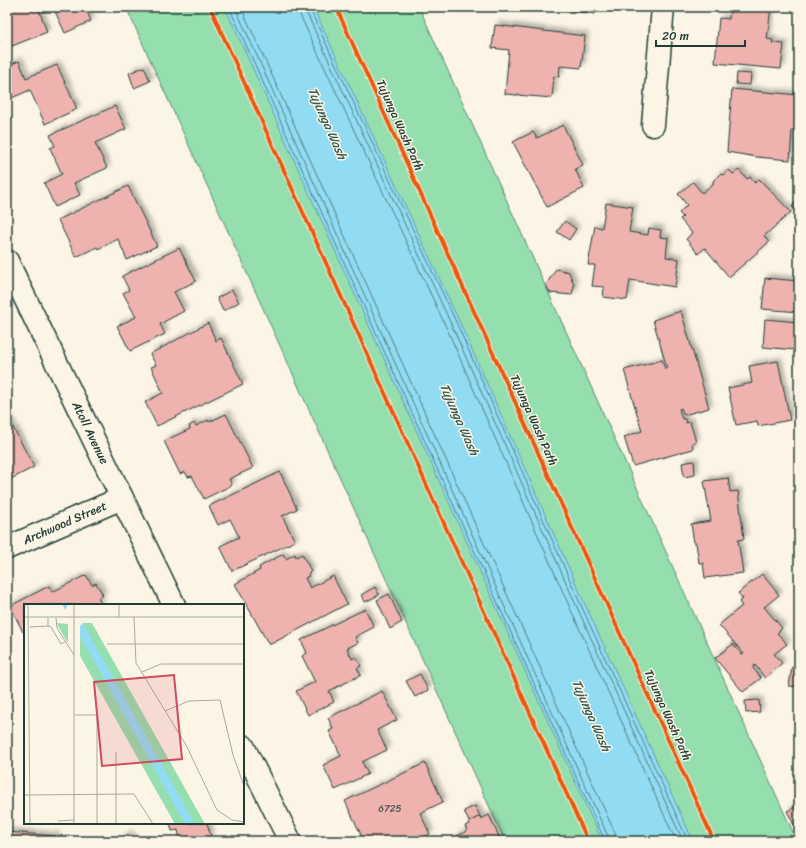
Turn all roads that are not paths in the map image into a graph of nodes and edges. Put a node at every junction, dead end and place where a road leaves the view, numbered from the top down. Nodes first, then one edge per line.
1 (663, 7) edge
2 (653, 125) dead end
3 (7, 261) edge
4 (122, 498) junction
5 (7, 548) edge
6 (174, 604) edge
7 (244, 748) edge
8 (290, 841) edge

1 - 2 street
3 - 4 street, Atoll Avenue
4 - 5 street, Archwood Street
4 - 6 street, Atoll Avenue
7 - 8 street

